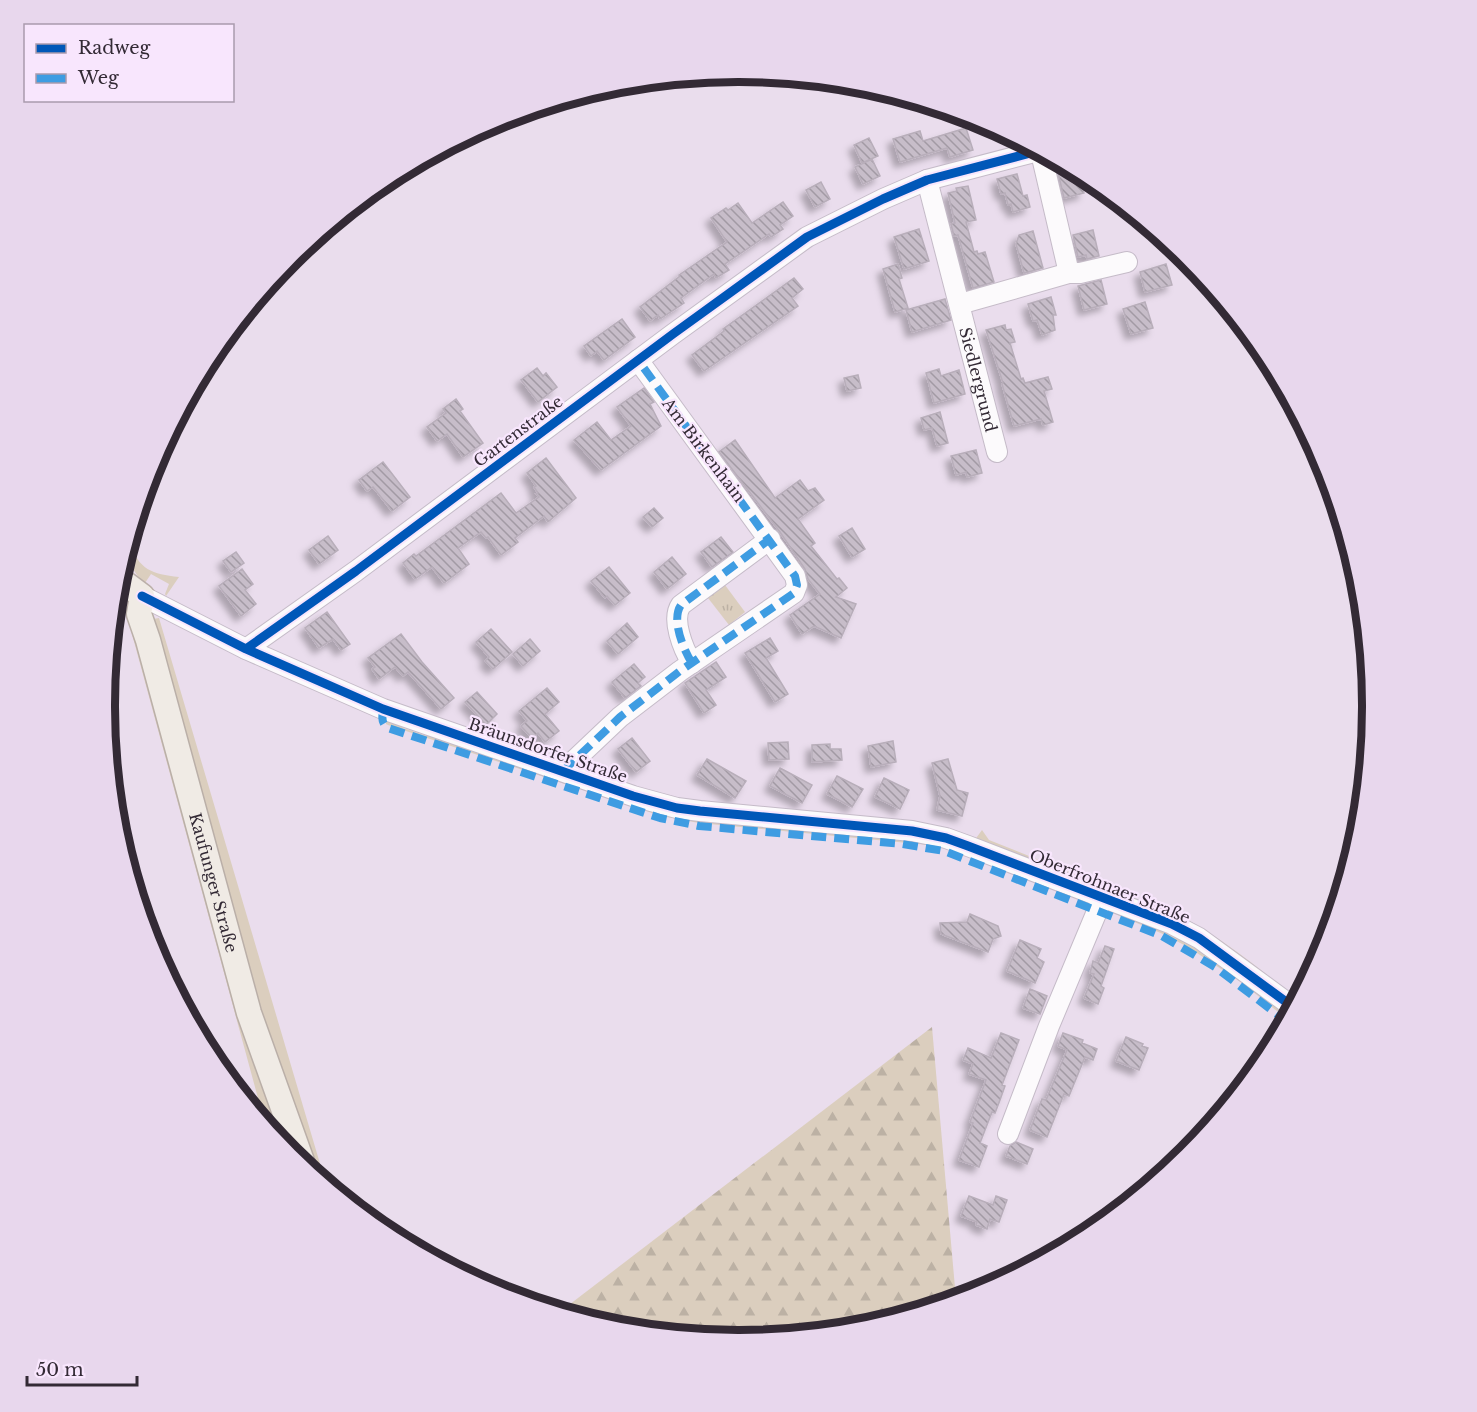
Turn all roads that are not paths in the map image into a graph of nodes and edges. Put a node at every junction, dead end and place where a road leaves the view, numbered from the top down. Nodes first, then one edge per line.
1 (1029, 155) edge
2 (1042, 162) edge
3 (927, 180) junction
4 (1127, 262) dead end
5 (1069, 273) junction
6 (960, 304) junction
7 (638, 360) junction
8 (997, 452) dead end
9 (770, 539) junction
10 (127, 585) edge
11 (142, 596) junction
12 (246, 649) junction
13 (692, 663) junction
14 (563, 771) junction
15 (968, 846) joint
16 (1103, 897) junction
17 (1287, 1002) edge
18 (1008, 1134) dead end
19 (296, 1145) edge

1 - 3 street, Gartenstraße
2 - 5 street
3 - 6 street, Siedlergrund
3 - 7 street, Gartenstraße
4 - 5 street, Siedlergrund
5 - 6 street, Siedlergrund
6 - 8 street, Siedlergrund
7 - 9 street, Am Birkenhain
7 - 12 street, Gartenstraße
9 - 13 street
9 - 13 street, Am Birkenhain
10 - 11 main road
11 - 12 street, Bräunsdorfer Straße
11 - 19 main road, Kaufunger Straße
12 - 14 street, Bräunsdorfer Straße
13 - 14 street, Am Birkenhain
14 - 15 street, Bräunsdorfer Straße
15 - 16 street, Oberfrohnaer Straße
16 - 17 street, Oberfrohnaer Straße
16 - 18 street, Oberfrohnaer Straße

